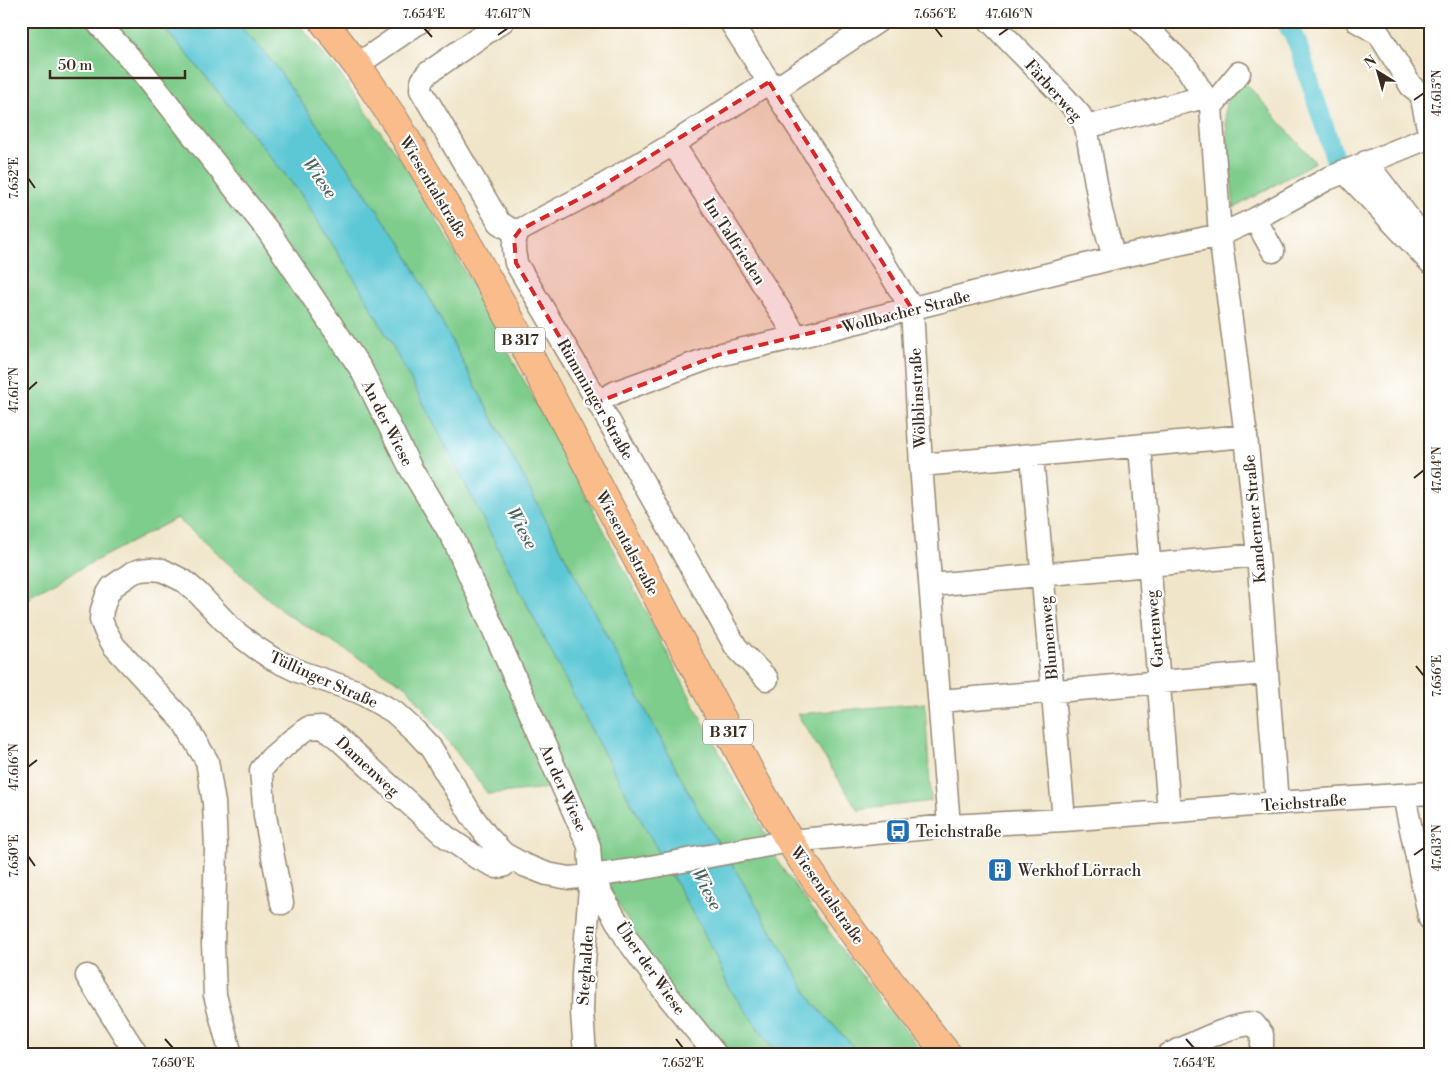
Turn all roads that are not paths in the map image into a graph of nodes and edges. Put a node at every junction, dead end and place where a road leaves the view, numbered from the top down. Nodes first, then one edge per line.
1 (96, 21) edge
2 (323, 21) edge
3 (421, 21) edge
4 (503, 21) edge
5 (730, 21) edge
6 (878, 21) edge
7 (990, 21) edge
8 (1140, 21) edge
9 (1357, 21) edge
10 (357, 65) junction
11 (1239, 73) dead end
12 (771, 86) junction
13 (1208, 102) junction
14 (1086, 127) junction
15 (1430, 137) edge
16 (673, 144) junction
17 (1366, 162) junction
18 (1344, 171) junction
19 (1255, 219) junction
20 (1422, 219) edge
21 (520, 230) junction
22 (1220, 235) junction
23 (1430, 246) edge
24 (1273, 251) dead end
25 (1114, 258) junction
26 (1430, 262) edge
27 (912, 309) junction
28 (797, 338) junction
29 (598, 402) junction
30 (1246, 436) junction
31 (1140, 446) junction
32 (1032, 456) junction
33 (921, 466) junction
34 (1258, 554) junction
35 (1149, 565) junction
36 (1042, 573) junction
37 (931, 584) junction
38 (1266, 673) junction
39 (767, 679) dead end
40 (1159, 683) junction
41 (1052, 692) junction
42 (940, 701) junction
43 (1430, 793) edge
44 (1404, 796) junction
45 (1277, 803) junction
46 (1169, 812) junction
47 (1064, 820) junction
48 (950, 826) junction
49 (790, 841) junction
50 (513, 859) junction
51 (592, 876) junction
52 (282, 903) dead end
53 (1430, 919) edge
54 (87, 976) dead end
55 (137, 1055) edge
56 (231, 1055) edge
57 (585, 1055) edge
58 (716, 1055) edge
59 (948, 1055) edge
60 (1168, 1055) edge
61 (1262, 1055) edge

1 - 51 street, An der Wiese
2 - 10 main road, Wiesentalstraße / B 317
3 - 10 street
4 - 21 street
5 - 12 street, Wölblinstraße
6 - 12 street
7 - 14 street, Färberweg
8 - 13 street, Kanderner Straße
9 - 15 street
10 - 49 main road, Wiesentalstraße / B 317
11 - 13 street
12 - 16 street
12 - 27 street, Wölblinstraße
13 - 14 street
13 - 22 street, Kanderner Straße
14 - 25 street, Färberweg
15 - 17 street
16 - 21 street
16 - 28 street, Im Talfrieden
17 - 18 street
17 - 20 street
18 - 19 street
18 - 26 street
19 - 22 street
19 - 24 street
20 - 23 street
21 - 29 street, Rümminger Straße
22 - 25 street, Wollbacher Straße
22 - 30 street, Kanderner Straße
25 - 27 street, Wollbacher Straße
27 - 28 street, Wollbacher Straße
27 - 33 street, Wölblinstraße
28 - 29 street, Wollbacher Straße
29 - 39 street, Rümminger Straße
30 - 31 street
30 - 34 street, Kanderner Straße
31 - 32 street
31 - 35 street, Gartenweg
32 - 33 street
32 - 36 street, Blumenweg
33 - 37 street, Wölblinstraße
34 - 35 street
34 - 38 street, Kanderner Straße
35 - 36 street
35 - 40 street, Gartenweg
36 - 37 street
36 - 41 street, Blumenweg
37 - 42 street, Wölblinstraße
38 - 40 street
38 - 45 street, Kanderner Straße
40 - 41 street
40 - 46 street, Gartenweg
41 - 42 street
41 - 47 street, Blumenweg
42 - 48 street, Wölblinstraße
43 - 44 street, Teichstraße
44 - 45 street, Teichstraße
44 - 53 street
45 - 46 street, Teichstraße
46 - 47 street, Teichstraße
47 - 48 street, Teichstraße
48 - 49 street, Teichstraße
49 - 51 street, Tüllinger Straße
49 - 59 main road, Wiesentalstraße / B 317
50 - 51 street, Tüllinger Straße
50 - 52 street, Damenweg
50 - 56 street, Tüllinger Straße
51 - 57 street, Steghalden
51 - 58 street, Über der Wiese
54 - 55 street
60 - 61 street

